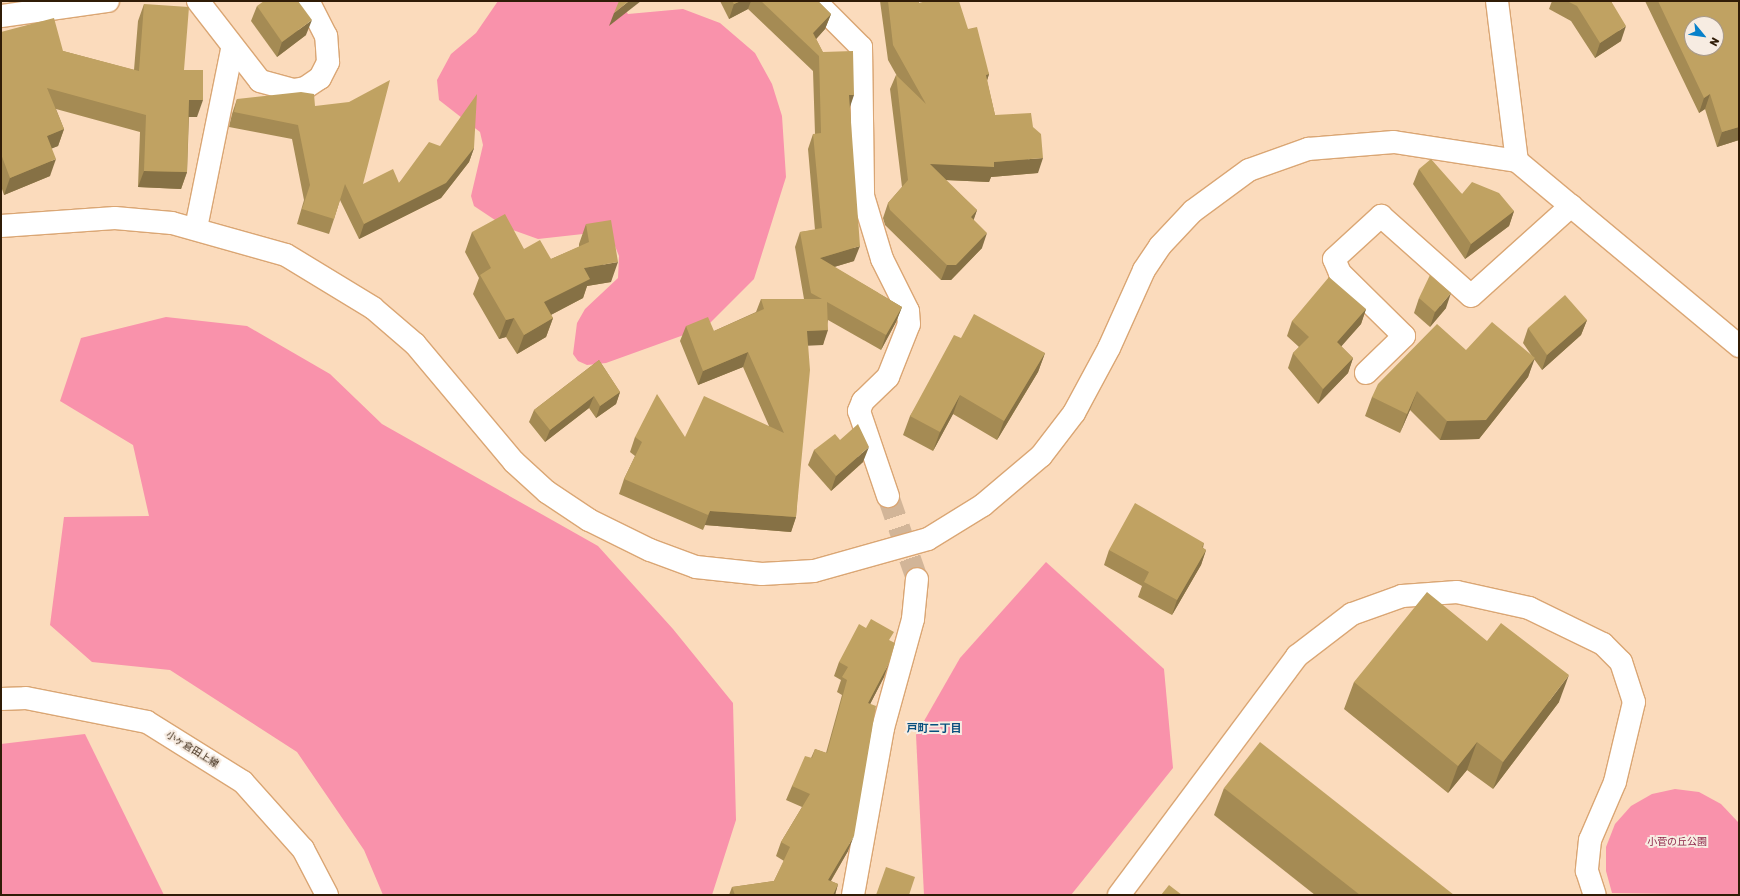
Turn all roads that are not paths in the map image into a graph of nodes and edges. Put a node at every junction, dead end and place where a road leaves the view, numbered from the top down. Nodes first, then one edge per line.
1 (108, 1) edge
2 (198, 1) edge
3 (308, 1) edge
4 (815, 1) edge
5 (1497, 1) edge
6 (1, 16) edge
7 (232, 49) junction
8 (1517, 161) junction
9 (1571, 206) junction
10 (1, 226) edge
11 (196, 228) junction
12 (1739, 346) edge
13 (1366, 373) dead end
14 (888, 496) tunnel mouth
15 (917, 579) tunnel mouth
16 (1, 699) edge
17 (326, 895) edge
18 (853, 895) edge
19 (1118, 895) edge
20 (1595, 895) edge

1 - 6 street
2 - 7 street
3 - 7 street
4 - 14 street
5 - 8 street
7 - 11 street
8 - 9 street
8 - 11 street
9 - 12 street
9 - 13 street
10 - 11 street
15 - 18 street
16 - 17 street, 小ヶ倉田上線
19 - 20 street

